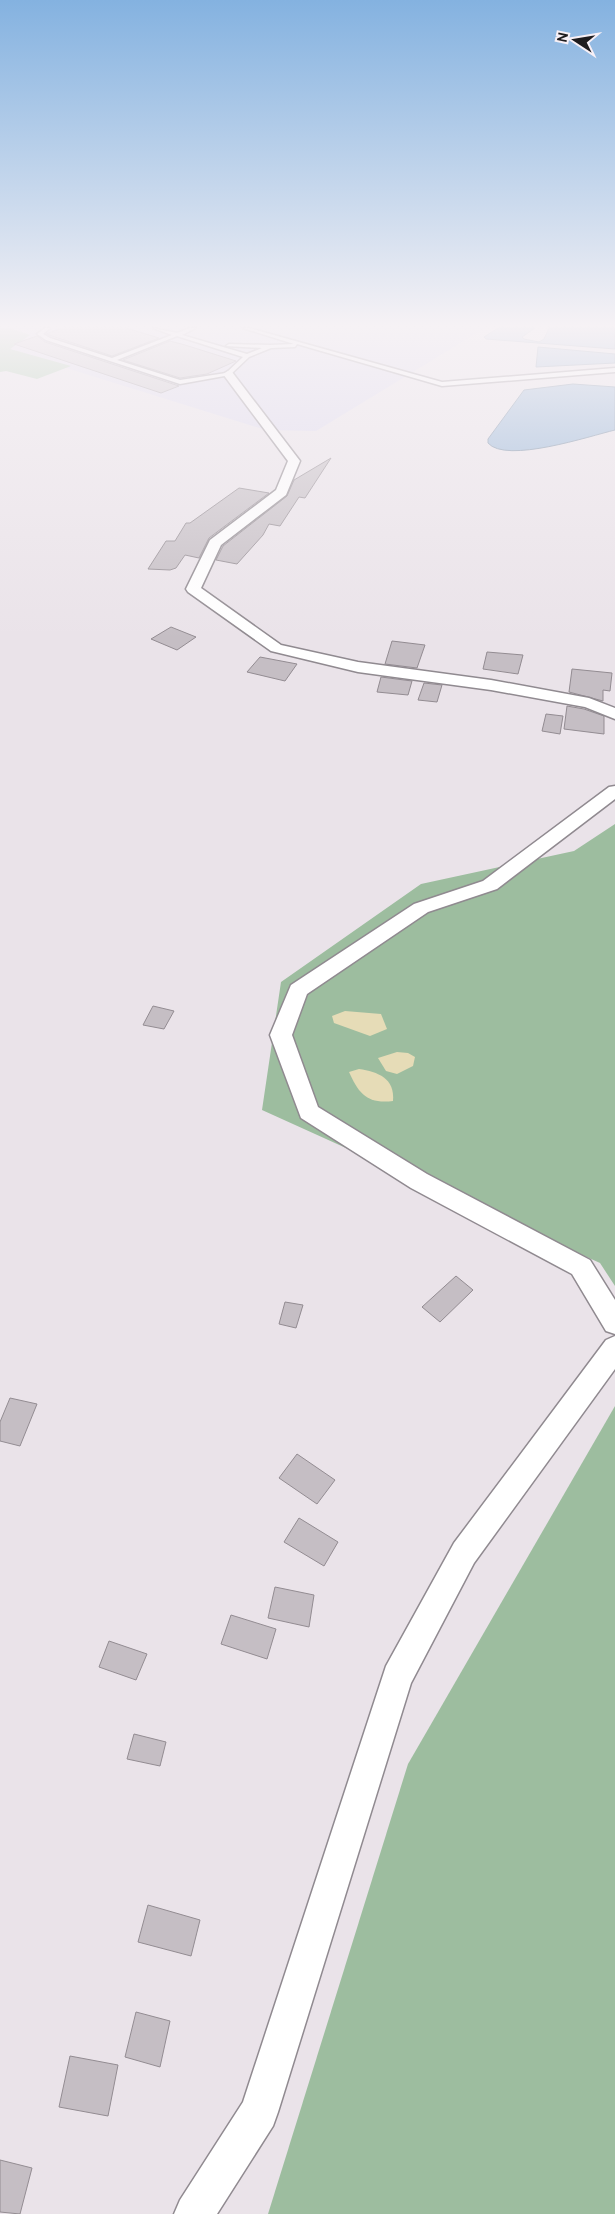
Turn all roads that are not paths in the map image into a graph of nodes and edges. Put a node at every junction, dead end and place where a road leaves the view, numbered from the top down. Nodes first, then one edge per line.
1 (271, 431) edge
2 (615, 714) edge
3 (615, 791) edge
4 (615, 1323) edge
5 (615, 1348) edge
6 (194, 2214) edge

1 - 2 street
3 - 4 street
5 - 6 street

